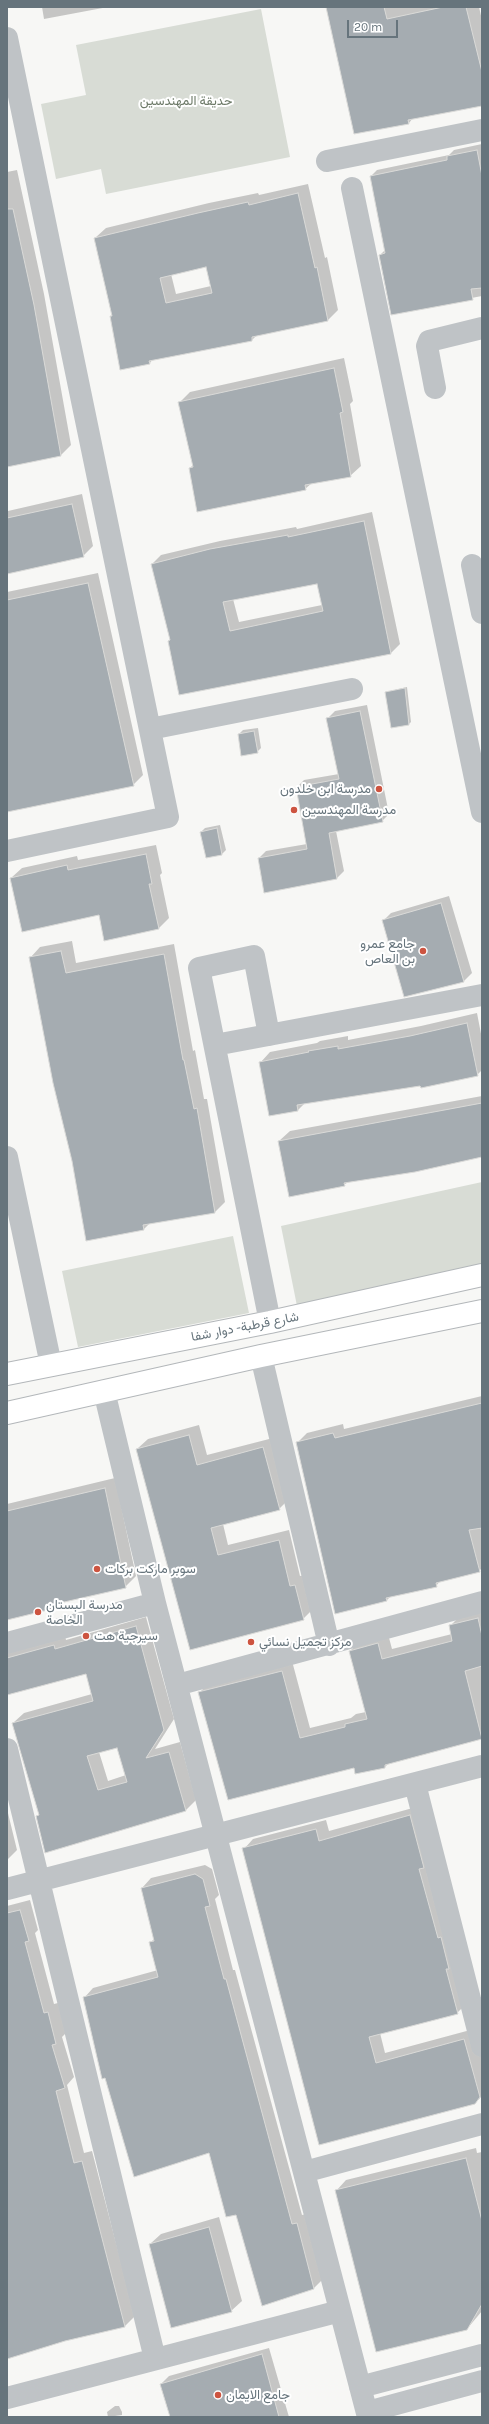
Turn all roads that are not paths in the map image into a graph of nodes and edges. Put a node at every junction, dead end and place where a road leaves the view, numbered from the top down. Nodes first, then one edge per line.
1 (7, 38) edge
2 (482, 130) edge
3 (326, 161) dead end
4 (352, 188) dead end
5 (482, 328) edge
6 (435, 388) dead end
7 (472, 565) dead end
8 (482, 613) edge
9 (352, 689) dead end
10 (150, 729) junction
11 (482, 812) edge
12 (7, 851) edge
13 (482, 995) edge
14 (269, 1035) junction
15 (215, 1045) junction
16 (7, 1157) edge
17 (482, 1275) edge
18 (432, 1286) junction
19 (482, 1311) edge
20 (440, 1320) junction
21 (270, 1322) junction
22 (261, 1356) junction
23 (51, 1365) junction
24 (7, 1372) edge
25 (104, 1391) junction
26 (7, 1413) edge
27 (482, 1602) edge
28 (155, 1603) junction
29 (7, 1642) edge
30 (330, 1645) junction
31 (177, 1685) junction
32 (7, 1749) edge
33 (482, 1766) edge
34 (415, 1784) junction
35 (216, 1835) junction
36 (39, 1880) junction
37 (7, 1889) edge
38 (482, 2046) edge
39 (482, 2124) edge
40 (304, 2172) junction
41 (340, 2311) junction
42 (482, 2355) edge
43 (155, 2359) junction
44 (482, 2382) edge
45 (360, 2387) junction
46 (7, 2398) edge
47 (367, 2414) edge

1 - 10 street
2 - 3 street
4 - 11 street
5 - 6 street
7 - 8 street
9 - 10 street
10 - 12 street
13 - 14 street
14 - 15 street
14 - 15 street
15 - 21 street
16 - 23 street
17 - 18 main road, شارع قرطبة- دوار شفا
18 - 20 main road
18 - 21 main road, شارع قرطبة- دوار شفا
19 - 20 main road
20 - 22 main road
21 - 23 main road, شارع قرطبة- دوار شفا
22 - 25 main road
22 - 30 street
23 - 24 main road, شارع قرطبة- دوار شفا
25 - 26 main road
25 - 28 street
27 - 30 street
28 - 29 street
28 - 31 street
30 - 31 street
31 - 35 street
32 - 36 street
33 - 34 street
34 - 35 street
34 - 38 street
35 - 36 street
35 - 40 street
36 - 37 street
36 - 43 street
39 - 40 street
40 - 41 street
41 - 43 street
41 - 45 street
42 - 45 street
43 - 46 street
44 - 47 street
45 - 47 street

